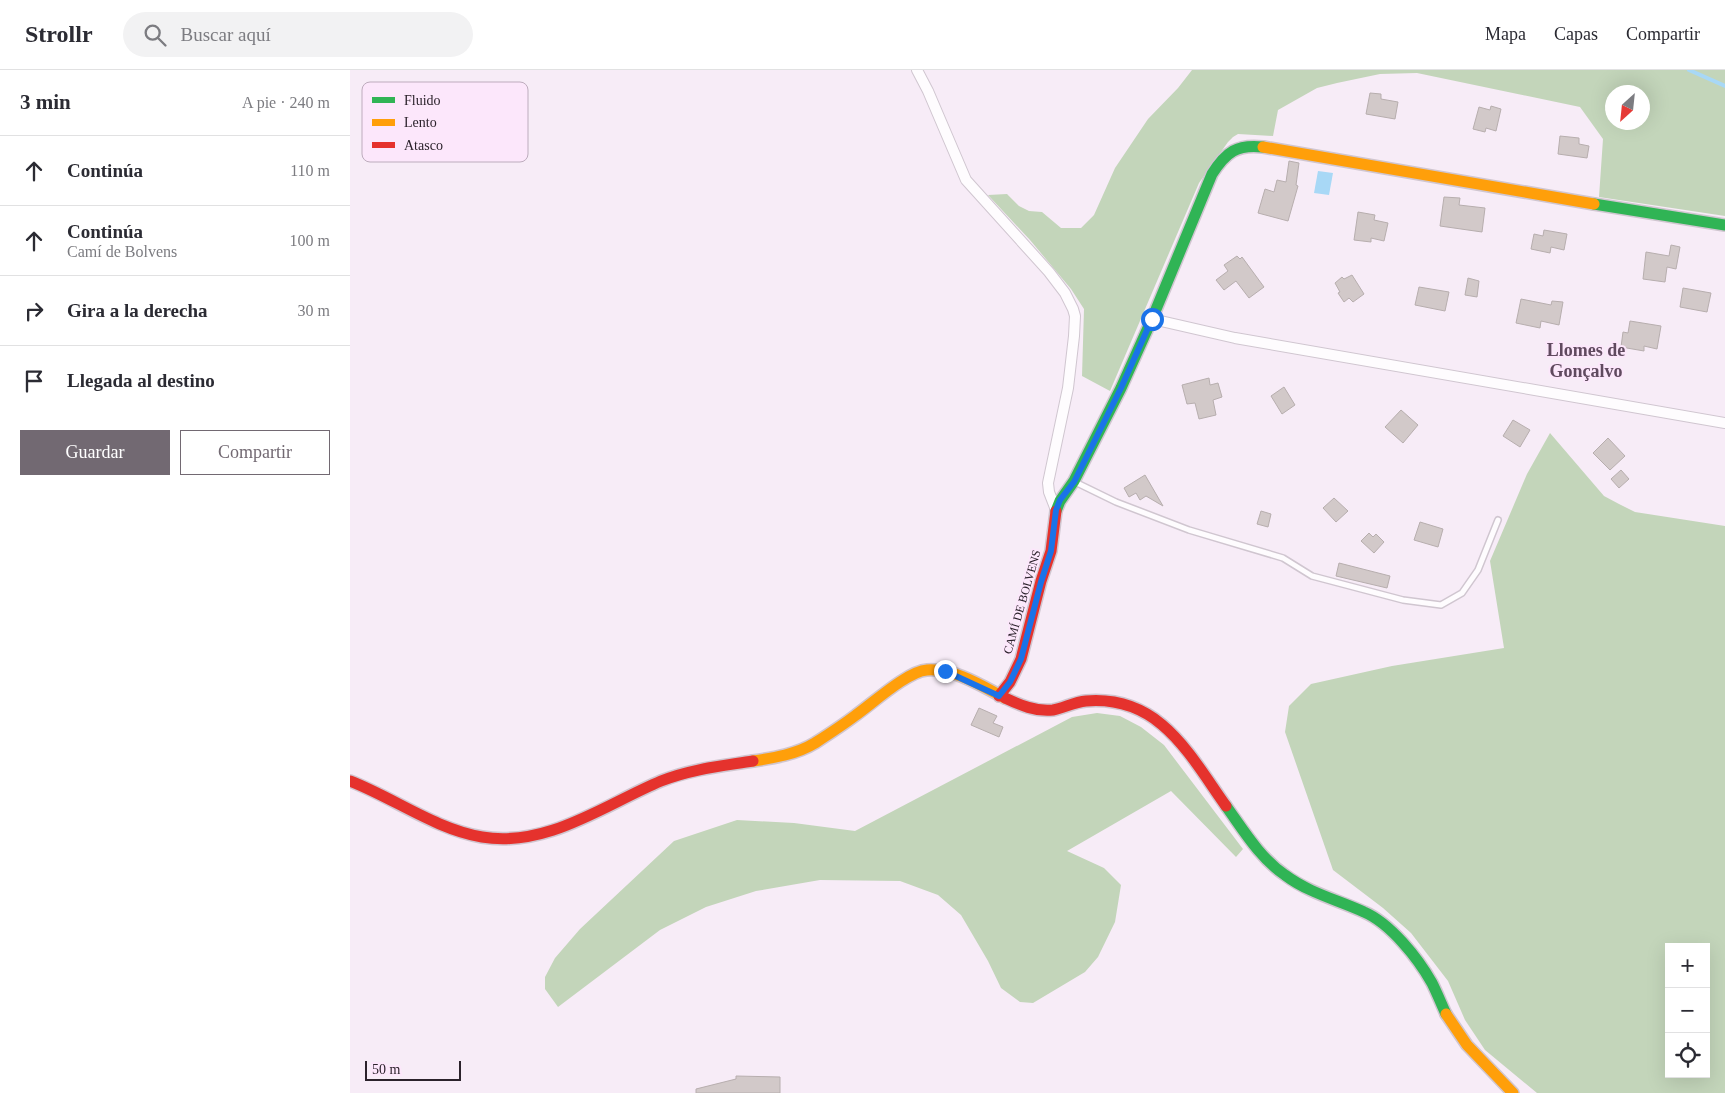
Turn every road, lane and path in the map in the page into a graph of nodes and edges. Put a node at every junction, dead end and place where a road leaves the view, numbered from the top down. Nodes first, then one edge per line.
1 (917, 70) edge
2 (1725, 225) edge
3 (1152, 319) junction
4 (1725, 423) edge
5 (1074, 482) junction
6 (1056, 510) junction
7 (1498, 520) dead end
8 (999, 696) junction
9 (350, 781) edge
10 (1512, 1093) edge

1 - 6 street
2 - 3 street
3 - 4 street
3 - 5 street
5 - 6 street
5 - 7 lane
6 - 8 street, CAMÍ DE BOLVENS
8 - 9 street
8 - 10 street

